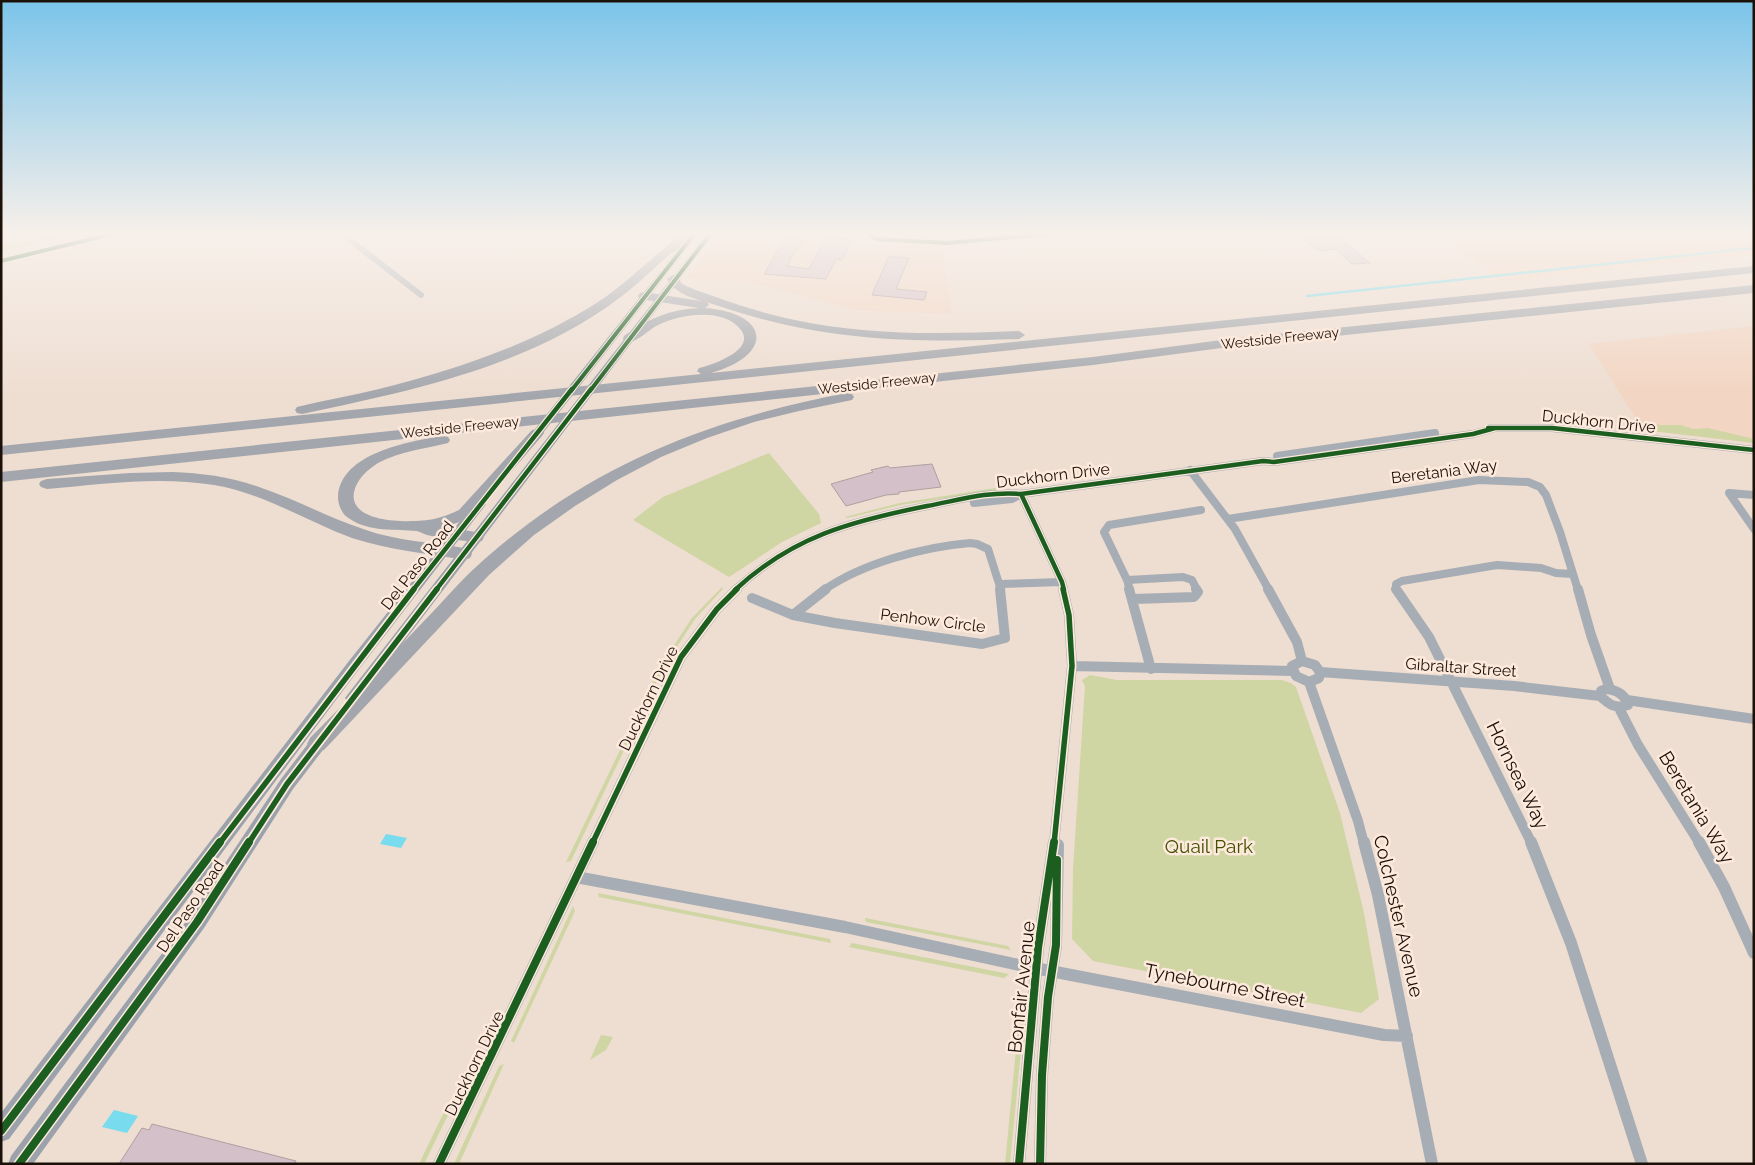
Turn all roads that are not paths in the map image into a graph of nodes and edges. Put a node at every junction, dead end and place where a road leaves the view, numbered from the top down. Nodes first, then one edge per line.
1 (411, 287) edge
2 (626, 287) edge
3 (651, 287) edge
4 (667, 287) edge
5 (680, 287) edge
6 (1576, 287) edge
7 (1754, 289) edge
8 (421, 295) dead end
9 (644, 296) junction
10 (659, 298) junction
11 (764, 316) junction
12 (1162, 331) junction
13 (629, 339) junction
14 (1093, 361) junction
15 (610, 388) junction
16 (632, 410) junction
17 (538, 433) junction
18 (91, 442) junction
19 (1754, 450) edge
20 (1, 452) edge
21 (1190, 470) junction
22 (1, 477) edge
23 (1, 486) edge
24 (1021, 494) junction
25 (1754, 495) edge
26 (1201, 510) dead end
27 (1228, 519) junction
28 (399, 526) junction
29 (1754, 529) edge
30 (457, 534) junction
31 (476, 537) junction
32 (444, 550) junction
33 (464, 554) junction
34 (1572, 574) junction
35 (1127, 580) junction
36 (1062, 582) junction
37 (1000, 584) junction
38 (752, 598) dead end
39 (1134, 599) junction
40 (793, 615) junction
41 (1302, 661) junction
42 (1072, 666) junction
43 (1151, 669) junction
44 (1293, 670) junction
45 (1320, 672) junction
46 (1452, 681) junction
47 (1309, 682) junction
48 (1610, 689) junction
49 (1600, 696) junction
50 (1623, 704) junction
51 (1754, 719) edge
52 (317, 744) junction
53 (1058, 814) junction
54 (576, 877) junction
55 (1754, 953) edge
56 (1036, 968) junction
57 (1052, 970) junction
58 (1407, 1036) junction
59 (1, 1131) edge
60 (23, 1159) edge
61 (439, 1164) edge
62 (1019, 1164) edge
63 (1040, 1164) edge
64 (1432, 1164) edge
65 (1642, 1164) edge

1 - 8 street
2 - 18 highway
3 - 9 main road, Del Paso Road
4 - 10 main road, Del Paso Road
5 - 11 highway
6 - 12 highway, Westside Freeway
7 - 14 highway, Westside Freeway
9 - 10 highway
9 - 17 main road, Del Paso Road
10 - 11 highway
10 - 13 main road, Del Paso Road
11 - 12 highway
12 - 15 highway, Westside Freeway
13 - 15 highway
13 - 31 main road, Del Paso Road
14 - 16 highway, Westside Freeway
14 - 52 highway
15 - 18 highway, Westside Freeway
16 - 22 highway, Westside Freeway
16 - 28 highway
17 - 28 highway
17 - 30 main road, Del Paso Road
18 - 20 highway, Westside Freeway
19 - 21 street, Duckhorn Drive
21 - 24 street, Duckhorn Drive
21 - 27 street
23 - 32 highway
24 - 36 street, Bonfair Avenue
24 - 54 street, Duckhorn Drive
25 - 29 street
26 - 35 street
27 - 34 street, Beretania Way
27 - 41 street
28 - 30 highway
30 - 31 highway
30 - 32 main road, Del Paso Road
31 - 33 main road, Del Paso Road
32 - 33 highway
32 - 59 main road, Del Paso Road
33 - 52 main road, Del Paso Road
34 - 46 street, Hornsea Way
34 - 48 street, Beretania Way
35 - 39 street
35 - 39 street
36 - 37 street
36 - 42 street, Bonfair Avenue
37 - 40 street, Penhow Circle
37 - 40 street, Penhow Circle
38 - 40 street, Penhow Circle
39 - 43 street
41 - 44 street
41 - 45 street
42 - 43 street
42 - 53 street, Bonfair Avenue
43 - 44 street
44 - 47 street
45 - 46 street, Gibraltar Street
45 - 47 street
46 - 49 street, Gibraltar Street
46 - 65 street, Hornsea Way
47 - 58 street, Colchester Avenue
48 - 49 street
48 - 50 street
49 - 50 street
50 - 51 street
50 - 55 street, Beretania Way
52 - 60 main road, Del Paso Road
53 - 56 street, Bonfair Avenue
53 - 57 street, Bonfair Avenue
54 - 56 street, Tynebourne Street
54 - 61 street, Duckhorn Drive
56 - 57 street, Tynebourne Street
56 - 62 street, Bonfair Avenue
57 - 58 street, Tynebourne Street
57 - 63 street, Bonfair Avenue
58 - 64 street, Colchester Avenue

